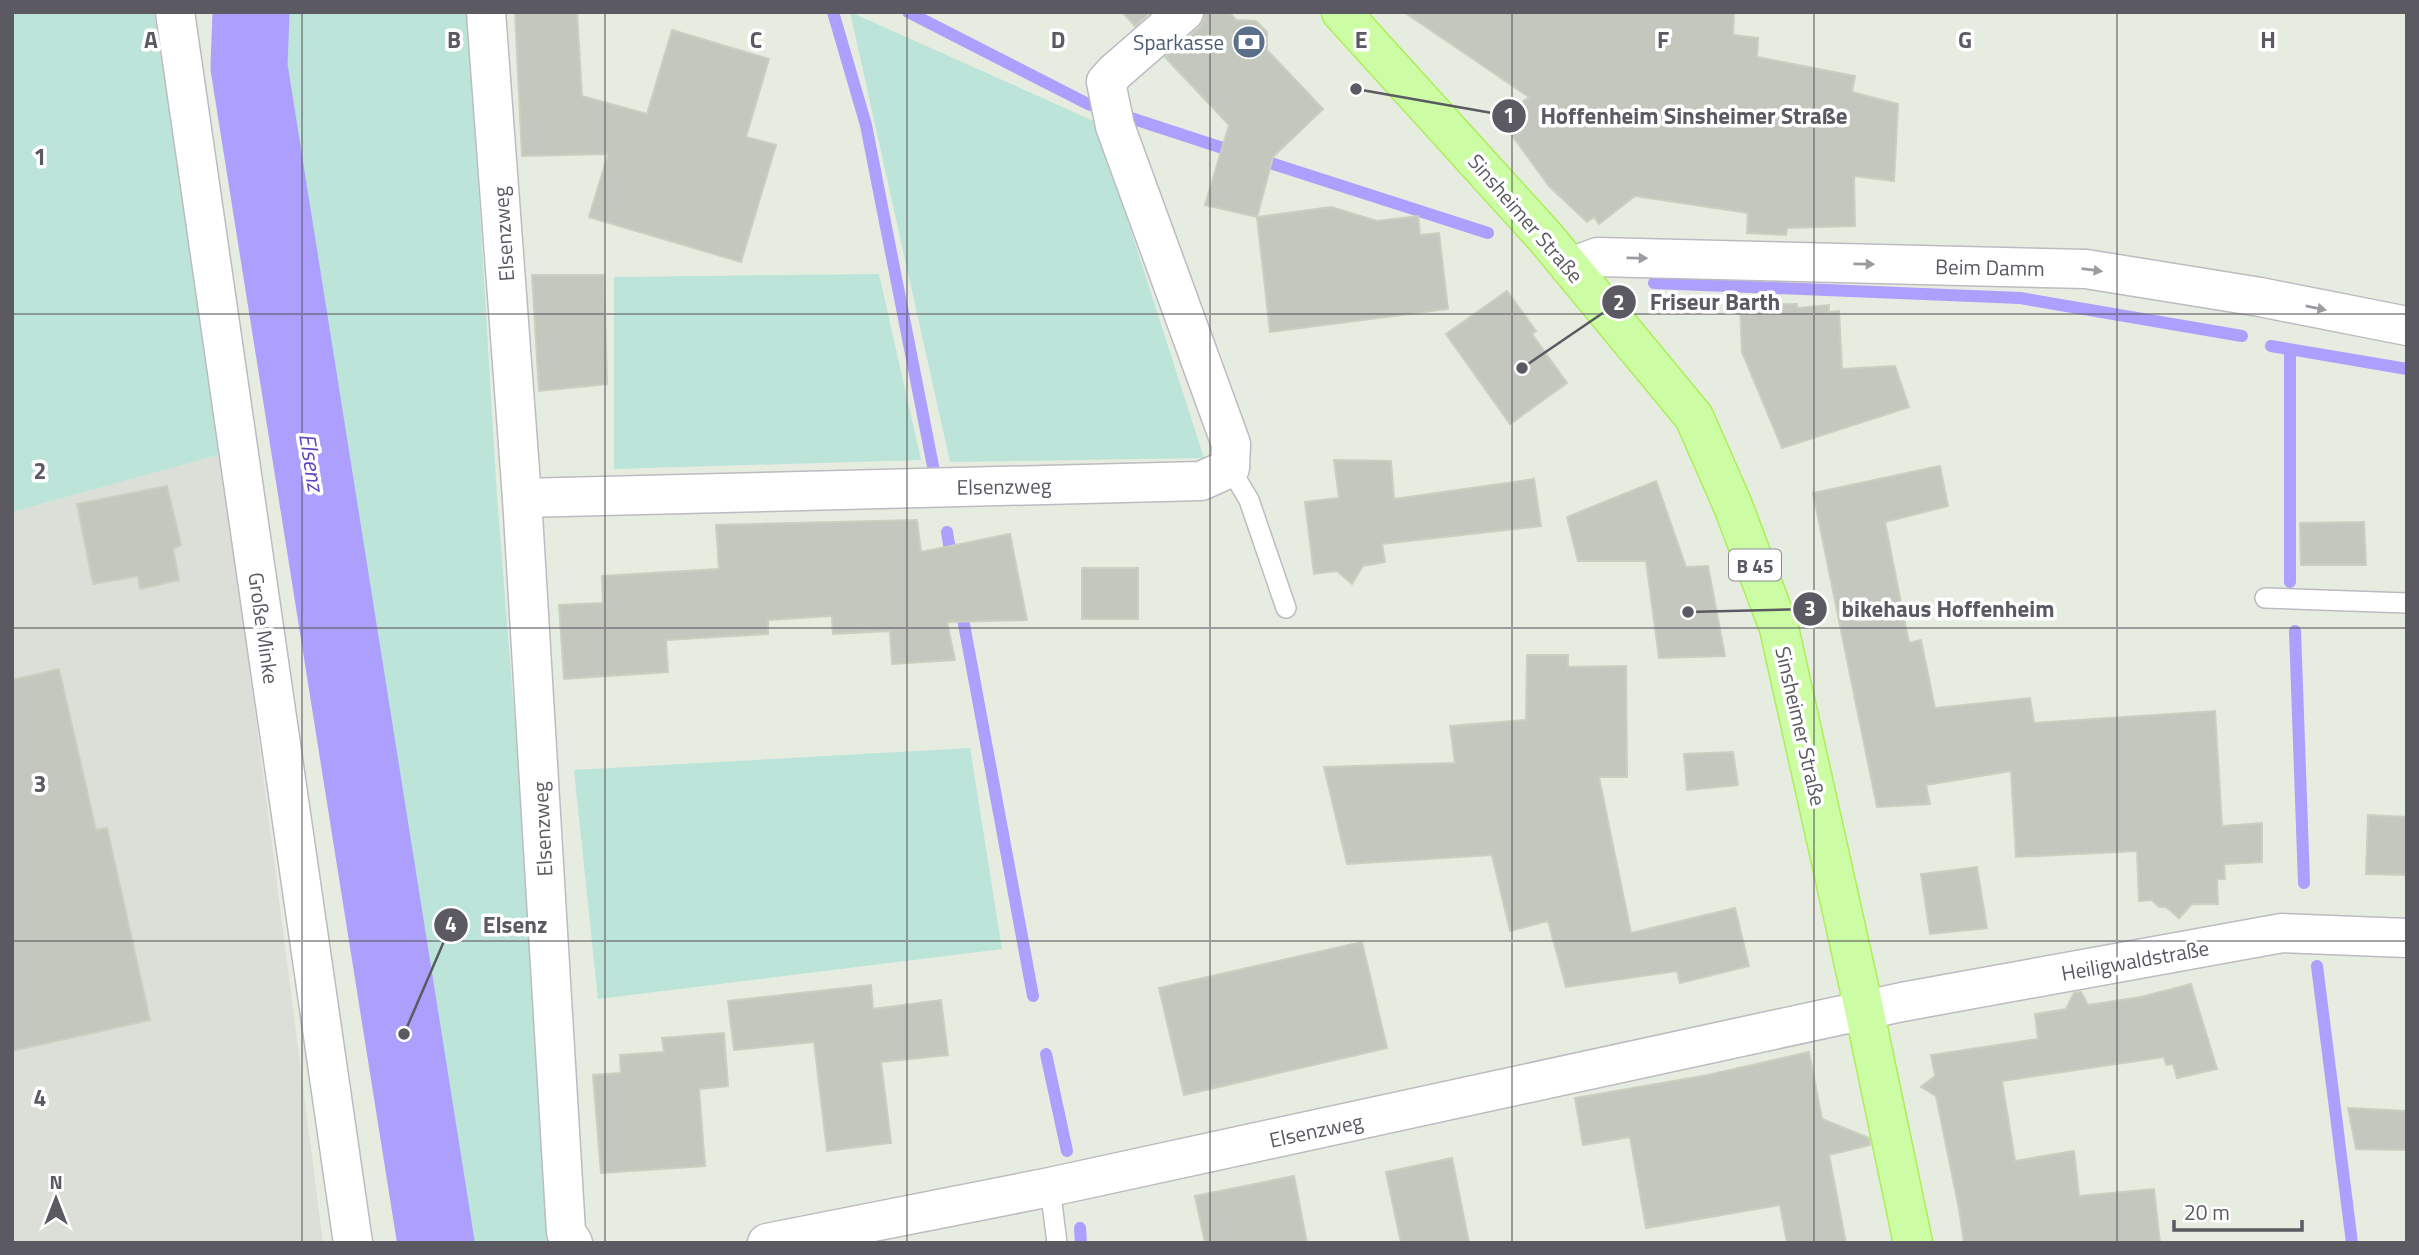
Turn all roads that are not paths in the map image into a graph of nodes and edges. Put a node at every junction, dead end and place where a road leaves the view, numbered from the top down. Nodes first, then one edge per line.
1 (175, 12) edge
2 (486, 12) edge
3 (1184, 12) edge
4 (1341, 12) edge
5 (1570, 267) junction
6 (2407, 326) edge
7 (1230, 468) junction
8 (522, 498) junction
9 (2265, 598) dead end
10 (2407, 603) edge
11 (1286, 608) dead end
12 (2407, 938) edge
13 (1864, 1009) junction
14 (1050, 1187) junction
15 (353, 1243) edge
16 (573, 1243) edge
17 (767, 1243) edge
18 (1056, 1243) edge
19 (1913, 1243) edge

1 - 15 street, Große Minke
2 - 8 street, Elsenzweg
3 - 7 street
4 - 5 main road, Sinsheimer Straße / B 45
5 -> 6 street, Beim Damm
5 - 13 main road, Sinsheimer Straße / B 45
7 - 8 street, Elsenzweg
7 - 11 lane
8 - 16 street, Elsenzweg
9 - 10 lane
12 - 13 street, Heiligwaldstraße
13 - 14 street, Elsenzweg
13 - 19 main road, Sinsheimer Straße / B 45
14 - 17 street, Elsenzweg
14 - 18 lane

